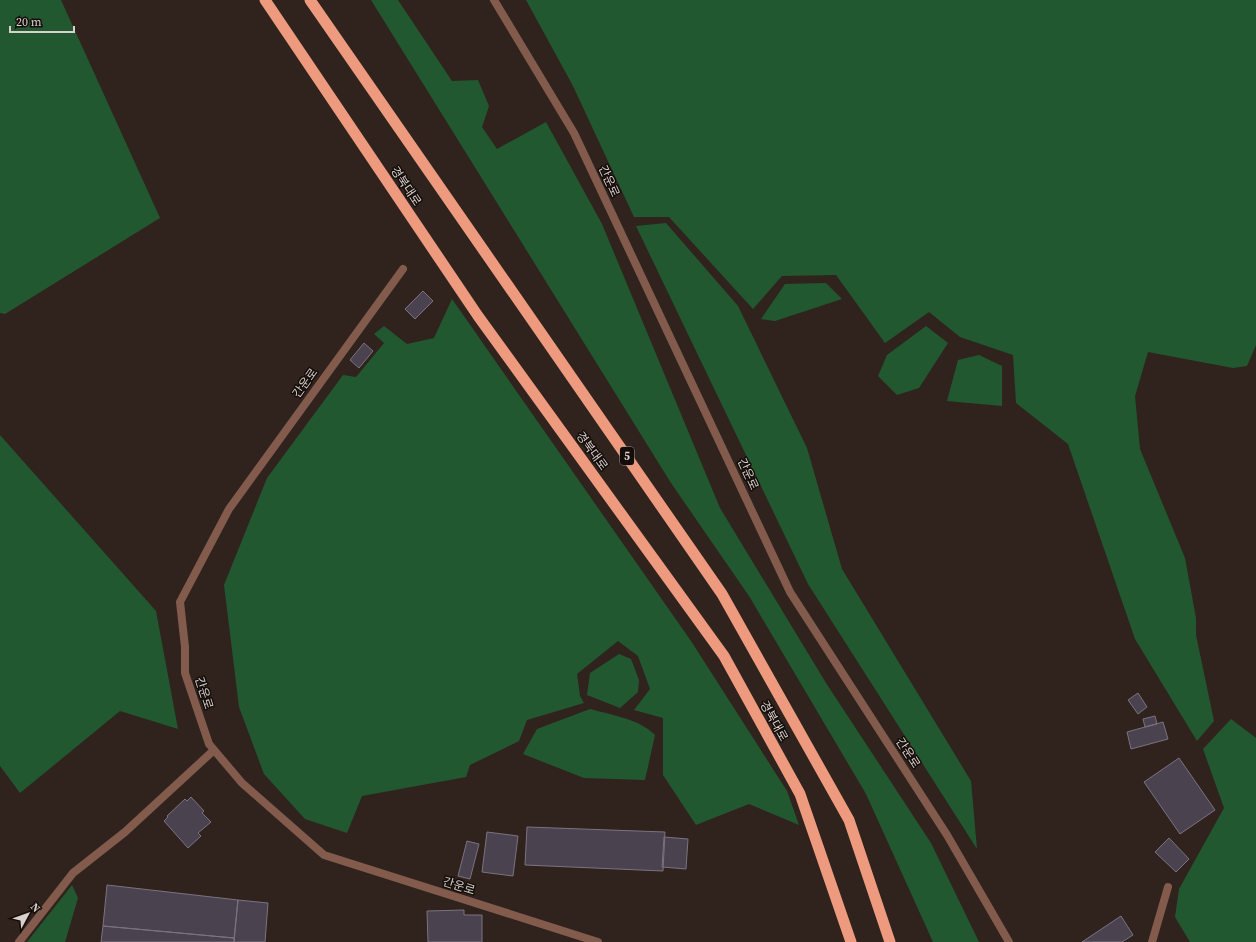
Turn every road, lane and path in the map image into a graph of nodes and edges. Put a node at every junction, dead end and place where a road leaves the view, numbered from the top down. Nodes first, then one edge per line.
1 (265, 0) edge
2 (310, 0) edge
3 (494, 0) edge
4 (403, 269) dead end
5 (214, 750) junction
6 (1168, 887) dead end
7 (19, 942) edge
8 (598, 942) edge
9 (851, 942) edge
10 (890, 942) edge
11 (1009, 942) edge
12 (1152, 942) edge

1 - 9 highway, 경북대로
2 - 10 highway, 경북대로 / 5
3 - 11 street, 간운로
4 - 5 street, 간운로
5 - 7 street
5 - 8 street, 간운로
6 - 12 street

